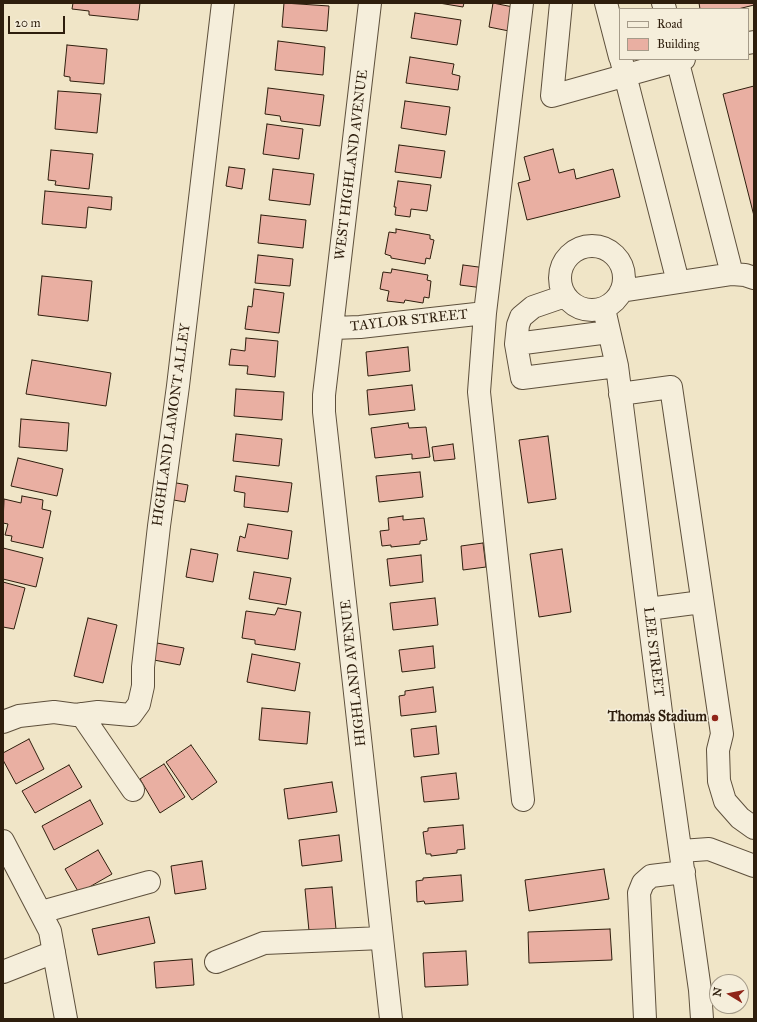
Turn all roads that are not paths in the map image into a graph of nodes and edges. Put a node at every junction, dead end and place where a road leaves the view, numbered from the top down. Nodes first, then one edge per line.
1 (223, 3) edge
2 (370, 3) edge
3 (522, 3) edge
4 (562, 3) edge
5 (606, 3) edge
6 (619, 53) edge
7 (680, 60) edge
8 (622, 64) edge
9 (732, 274) junction
10 (754, 278) edge
11 (678, 282) junction
12 (622, 291) junction
13 (565, 296) junction
14 (604, 309) junction
15 (485, 313) junction
16 (333, 328) junction
17 (609, 332) junction
18 (516, 344) junction
19 (617, 366) junction
20 (620, 394) junction
21 (702, 602) junction
22 (648, 609) junction
23 (81, 714) junction
24 (3, 722) edge
25 (133, 790) dead end
26 (523, 800) dead end
27 (754, 828) edge
28 (3, 841) edge
29 (683, 862) junction
30 (754, 866) edge
31 (149, 882) dead end
32 (41, 912) junction
33 (382, 938) junction
34 (54, 952) junction
35 (216, 962) dead end
36 (3, 972) edge
37 (66, 1019) edge
38 (391, 1019) edge
39 (645, 1019) edge
40 (702, 1019) edge

1 - 23 street, HIGHLAND LAMONT ALLEY
2 - 16 street, WEST HIGHLAND AVENUE
3 - 15 street
4 - 8 street
5 - 6 street
7 - 8 street
7 - 9 street
8 - 11 street
9 - 10 street
9 - 11 street
11 - 12 street
12 - 13 street
12 - 14 street
13 - 14 street
13 - 18 street
14 - 17 street, LEE STREET
15 - 16 street, TAYLOR STREET
15 - 26 street
16 - 33 street, HIGHLAND AVENUE
17 - 18 street
17 - 19 street, LEE STREET
18 - 19 street
19 - 20 street, LEE STREET
20 - 21 street
20 - 22 street, LEE STREET
21 - 22 street
21 - 27 street
22 - 29 street, LEE STREET
23 - 24 street, HIGHLAND LAMONT ALLEY
23 - 25 street
28 - 32 street
29 - 30 street
29 - 39 street
29 - 40 street, LEE STREET
31 - 32 street
32 - 34 street
33 - 35 street
33 - 38 street, HIGHLAND AVENUE
34 - 36 street
34 - 37 street

